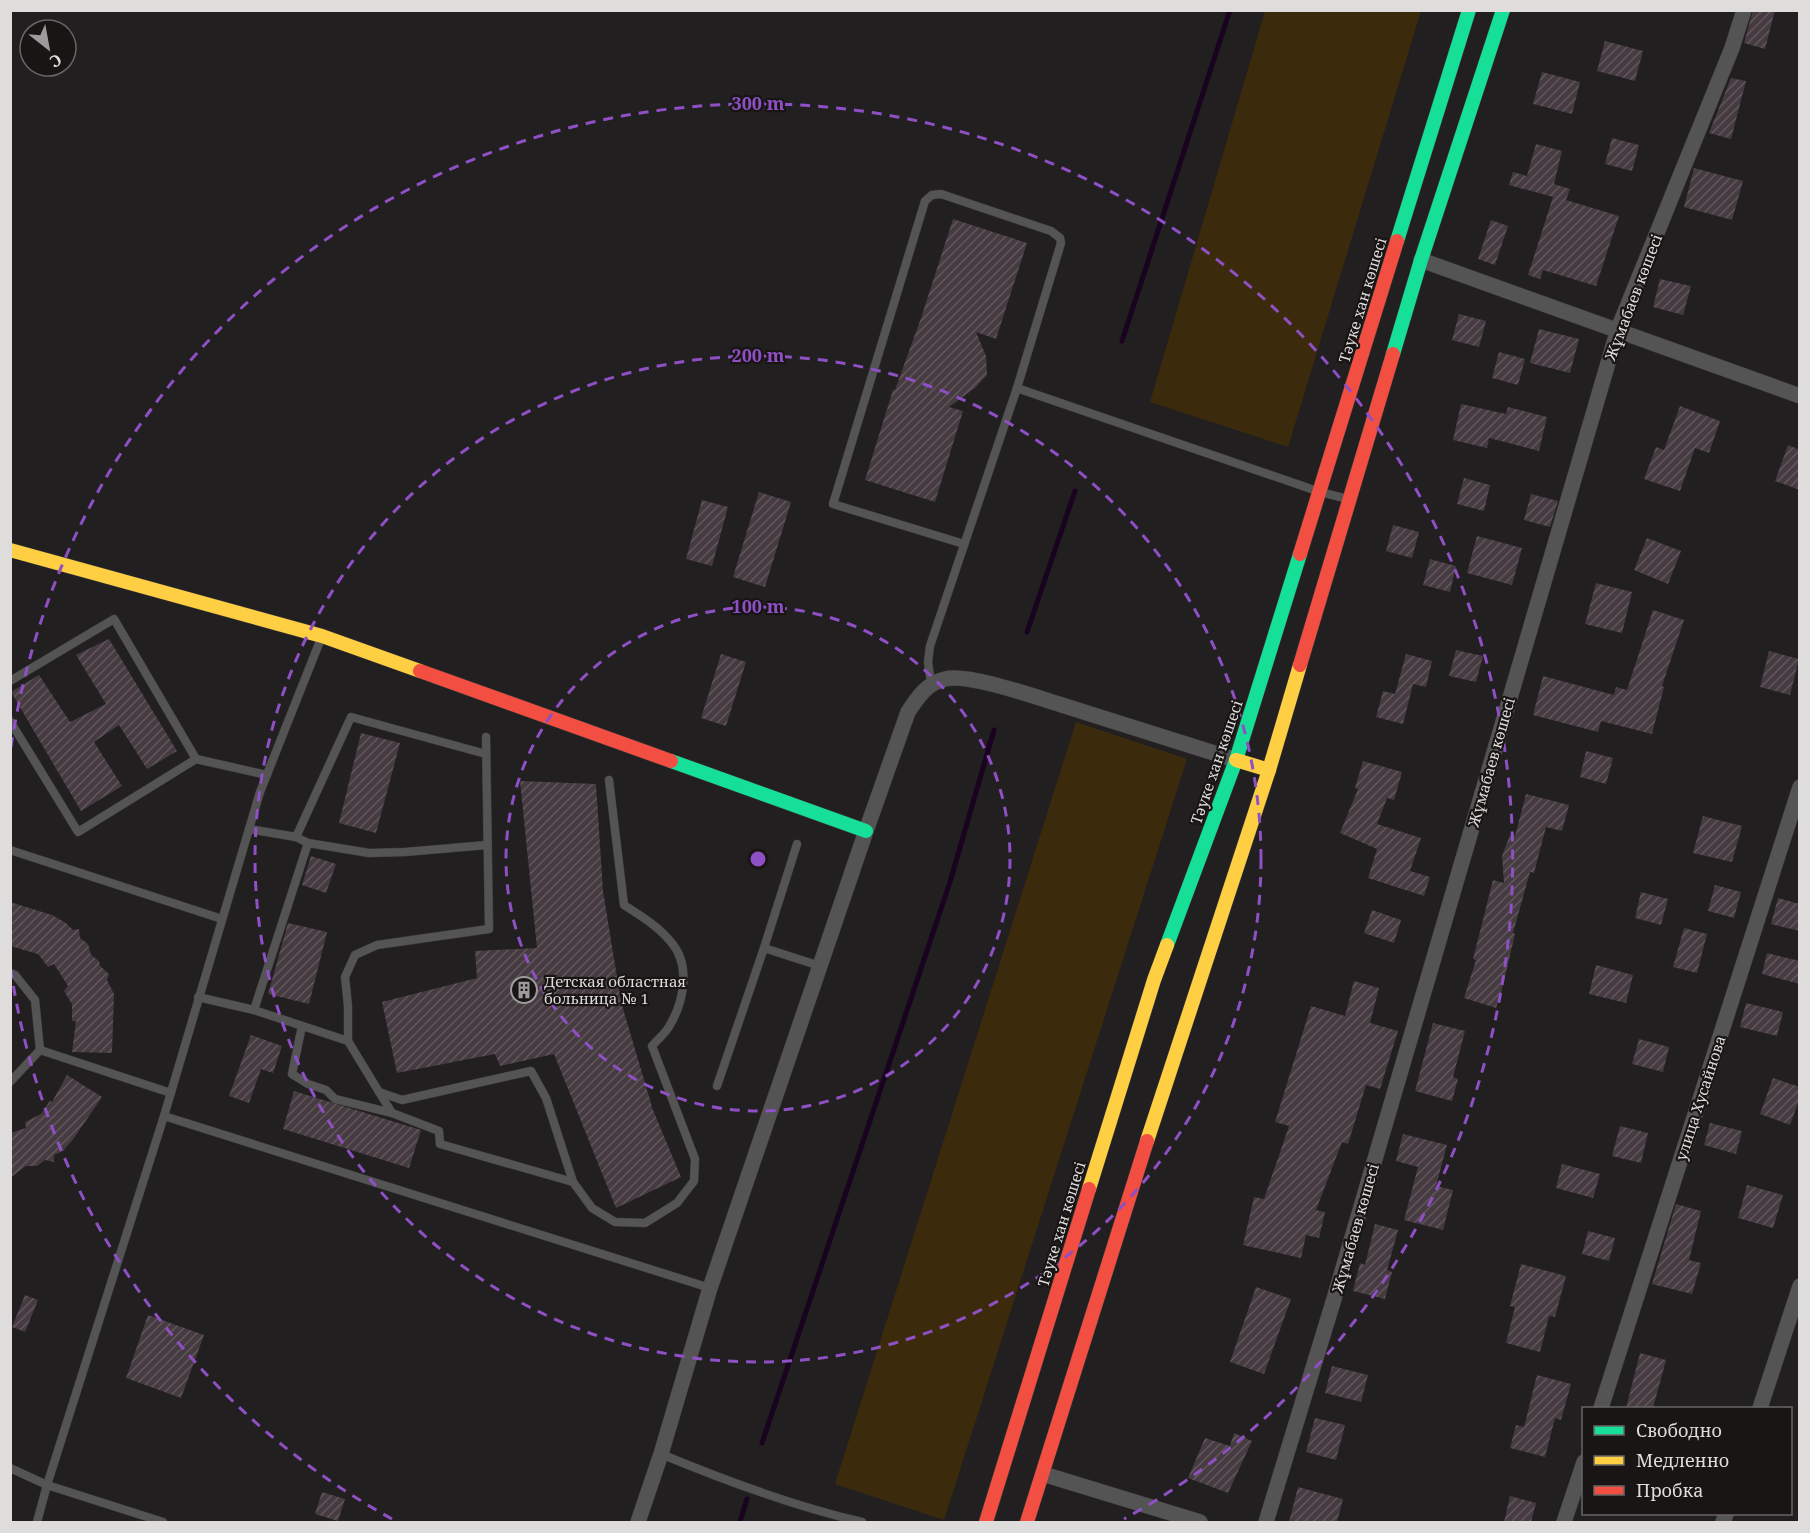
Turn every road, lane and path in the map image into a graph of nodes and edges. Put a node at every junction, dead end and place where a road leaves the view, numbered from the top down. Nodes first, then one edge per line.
1 (1469, 10) edge
2 (1503, 10) edge
3 (1744, 10) edge
4 (1421, 260) junction
5 (1618, 329) junction
6 (1017, 388) junction
7 (1800, 396) edge
8 (1320, 492) junction
9 (1349, 500) junction
10 (964, 544) junction
11 (12, 553) edge
12 (322, 636) junction
13 (10, 681) edge
14 (931, 683) junction
15 (10, 721) edge
16 (486, 737) dead end
17 (486, 753) junction
18 (196, 759) junction
19 (1236, 760) junction
20 (1269, 770) junction
21 (267, 776) junction
22 (609, 780) dead end
23 (1800, 787) edge
24 (249, 829) junction
25 (866, 831) junction
26 (296, 837) junction
27 (308, 843) junction
28 (797, 844) dead end
29 (487, 845) junction
30 (10, 850) edge
31 (222, 919) junction
32 (764, 948) junction
33 (820, 966) junction
34 (10, 973) edge
35 (198, 997) junction
36 (254, 1010) junction
37 (302, 1026) junction
38 (348, 1041) junction
39 (40, 1050) junction
40 (10, 1082) edge
41 (717, 1086) dead end
42 (379, 1092) junction
43 (171, 1093) junction
44 (392, 1113) junction
45 (164, 1116) junction
46 (573, 1182) junction
47 (1800, 1286) edge
48 (710, 1288) junction
49 (1600, 1407) edge
50 (1760, 1407) edge
51 (661, 1454) junction
52 (10, 1468) edge
53 (1582, 1468) edge
54 (1043, 1474) junction
55 (47, 1485) junction
56 (37, 1522) edge
57 (163, 1522) edge
58 (638, 1522) edge
59 (862, 1522) edge
60 (986, 1522) edge
61 (1028, 1522) edge
62 (1200, 1522) edge
63 (1266, 1522) edge
64 (1564, 1522) edge

1 - 8 main road, Тәуке хан көшесі
2 - 4 main road
3 - 5 street, Жұмабаев көшесі
4 - 5 street
4 - 9 main road
5 - 7 street
5 - 63 street, Жұмабаев көшесі
6 - 8 lane
6 - 10 lane
6 - 10 lane
8 - 9 lane
8 - 19 main road, Тәуке хан көшесі
9 - 20 main road
10 - 14 lane
11 - 12 main road
12 - 21 lane
12 - 25 main road
13 - 18 lane
14 - 19 street
14 - 25 street
15 - 18 lane
16 - 17 lane
17 - 26 lane
17 - 29 lane
18 - 21 lane
19 - 20 main road
19 - 60 main road, Тәуке хан көшесі
20 - 54 main road
21 - 24 lane
22 - 46 lane
23 - 49 street, улица Хусайнова
24 - 26 lane
24 - 31 lane
25 - 33 street
26 - 27 lane
27 - 29 lane
27 - 36 lane
28 - 32 lane
29 - 38 lane
30 - 31 lane
31 - 35 lane
32 - 33 lane
32 - 41 lane
33 - 48 street
34 - 39 lane
35 - 36 lane
35 - 43 lane
36 - 37 lane
37 - 38 lane
37 - 44 lane
38 - 42 lane
39 - 40 lane
39 - 43 lane
42 - 44 lane
42 - 46 lane
43 - 45 lane
44 - 46 lane
45 - 48 lane
45 - 55 lane
47 - 50 street
48 - 51 street
51 - 58 street
51 - 59 lane
52 - 55 lane
53 - 64 street
54 - 61 main road
54 - 62 street
55 - 56 lane
55 - 57 lane

